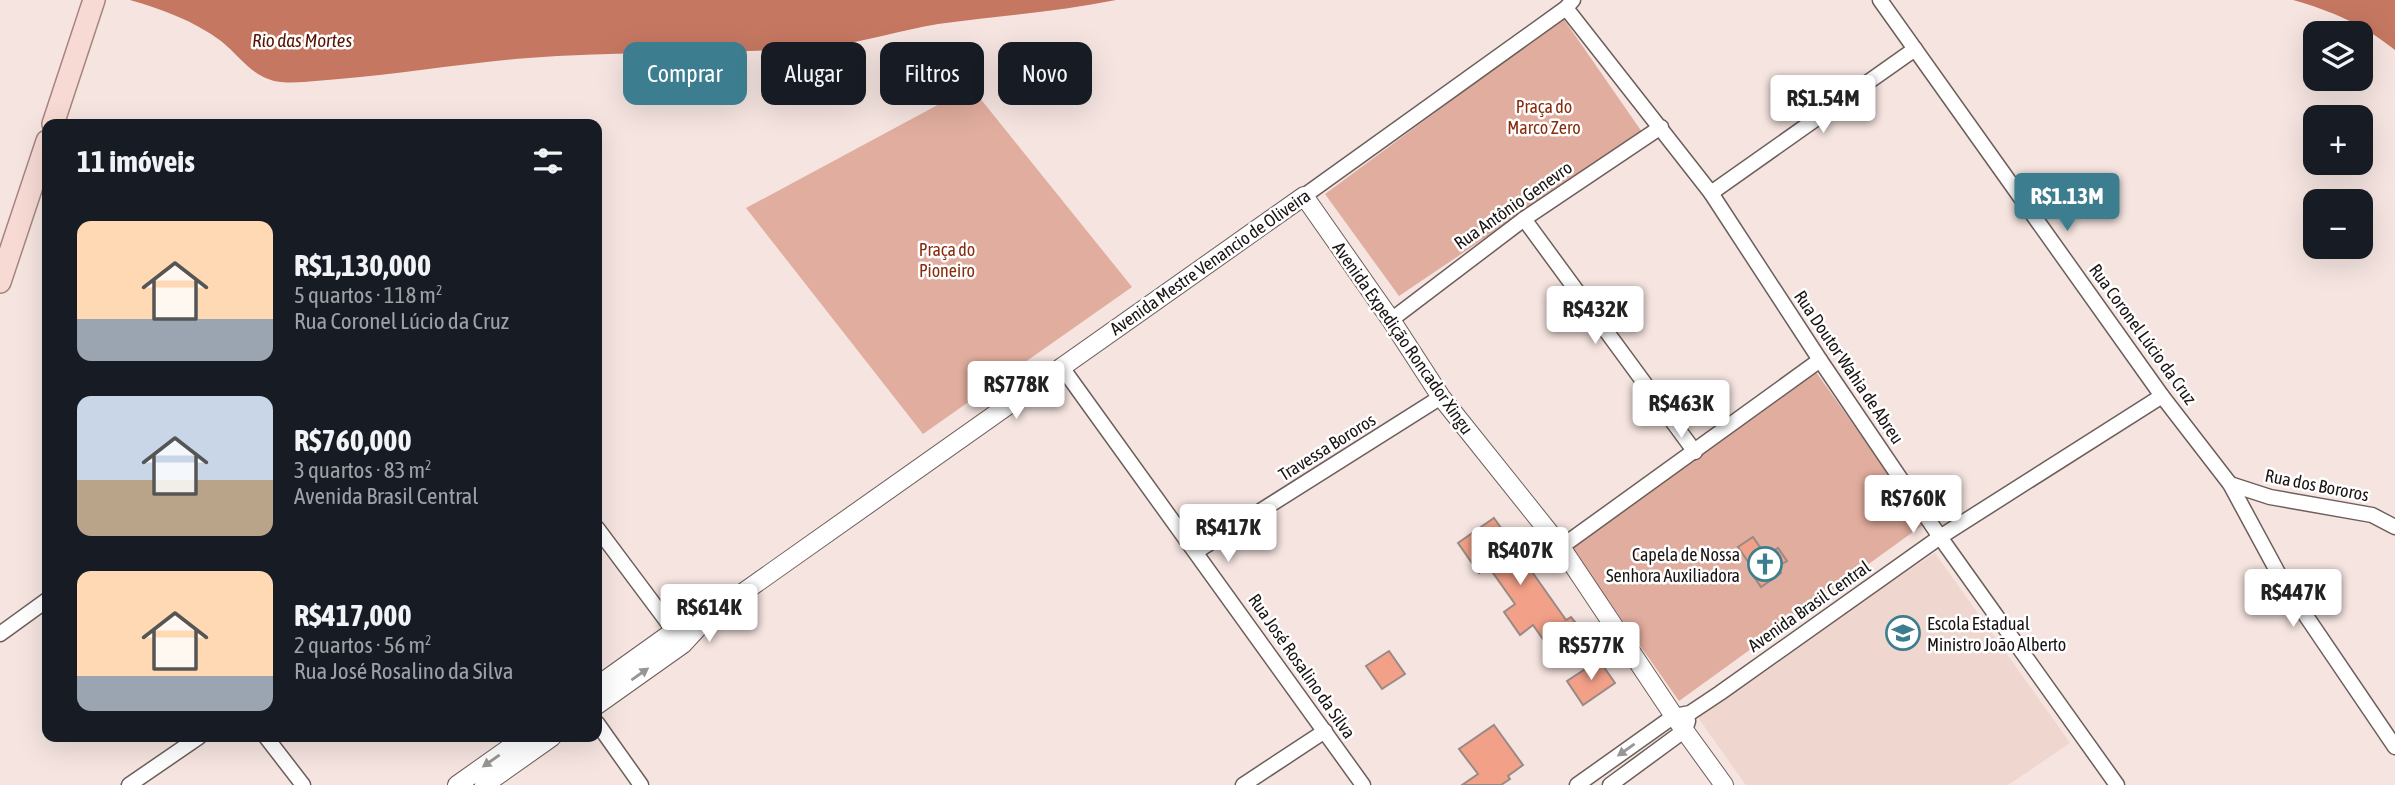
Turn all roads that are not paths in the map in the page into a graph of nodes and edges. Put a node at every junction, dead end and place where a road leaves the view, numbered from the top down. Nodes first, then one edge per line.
1 (94, 0) edge
2 (1880, 0) edge
3 (1570, 4) edge
4 (1915, 49) junction
5 (55, 119) edge
6 (1661, 127) junction
7 (42, 156) edge
8 (1712, 193) junction
9 (1304, 196) junction
10 (1524, 219) junction
11 (0, 282) edge
12 (1391, 320) junction
13 (1820, 360) junction
14 (1061, 366) junction
15 (2162, 396) junction
16 (1441, 397) junction
17 (1695, 452) junction
18 (2230, 484) junction
19 (2395, 527) edge
20 (602, 535) edge
21 (1940, 537) junction
22 (1561, 547) junction
23 (1197, 551) junction
24 (42, 604) edge
25 (0, 634) edge
26 (679, 638) junction
27 (602, 683) edge
28 (602, 701) edge
29 (1683, 720) junction
30 (602, 730) edge
31 (1325, 731) junction
32 (192, 742) edge
33 (270, 742) edge
34 (518, 742) edge
35 (545, 742) edge
36 (2395, 747) edge
37 (129, 785) edge
38 (303, 785) edge
39 (457, 785) edge
40 (484, 785) edge
41 (641, 785) edge
42 (1243, 785) edge
43 (1363, 785) edge
44 (1577, 785) edge
45 (1610, 785) edge
46 (1724, 785) edge
47 (2117, 785) edge

1 - 5 main road
2 - 4 street, Rua Coronel Lúcio da Cruz
3 - 6 street, Rua Doutor Wahia de Abreu
3 - 9 street, Avenida Mestre Venancio de Oliveira
4 - 8 street
4 - 15 street, Rua Coronel Lúcio da Cruz
6 - 8 street, Rua Doutor Wahia de Abreu
6 - 10 street, Rua Antônio Genevro
7 - 11 main road
8 - 13 street, Rua Doutor Wahia de Abreu
9 - 12 street, Avenida Expedição Roncador Xingu
9 - 14 street, Avenida Mestre Venancio de Oliveira
10 - 12 street, Rua Antônio Genevro
10 - 17 street
12 - 16 street, Avenida Expedição Roncador Xingu
13 - 17 street
13 - 21 street, Rua Doutor Wahia de Abreu
14 - 23 street, Rua José Rosalino da Silva
14 - 26 street, Avenida Mestre Venancio de Oliveira
15 - 18 street, Rua Coronel Lúcio da Cruz
15 - 21 street, Avenida Brasil Central
16 - 22 street, Avenida Expedição Roncador Xingu
16 - 23 street, Travessa Bororos
17 - 22 street
18 - 19 street, Rua dos Bororos
18 - 36 street, Rua Coronel Lúcio da Cruz
20 - 26 street
21 - 29 street, Avenida Brasil Central
21 - 47 street, Rua Doutor Wahia de Abreu
22 - 29 street, Avenida Expedição Roncador Xingu
23 - 31 street, Rua José Rosalino da Silva
24 - 25 street
26 - 27 street, Avenida Mestre Venancio de Oliveira
28 -> 26 street, Avenida Mestre Venancio de Oliveira
29 -> 44 street, Avenida Brasil Central
29 - 45 street, Avenida Brasil Central
29 - 46 street, Avenida Expedição Roncador Xingu
30 - 41 street
31 - 42 street
31 - 43 street, Rua José Rosalino da Silva
32 - 37 street
33 - 38 street
34 -> 39 street
35 - 40 street

